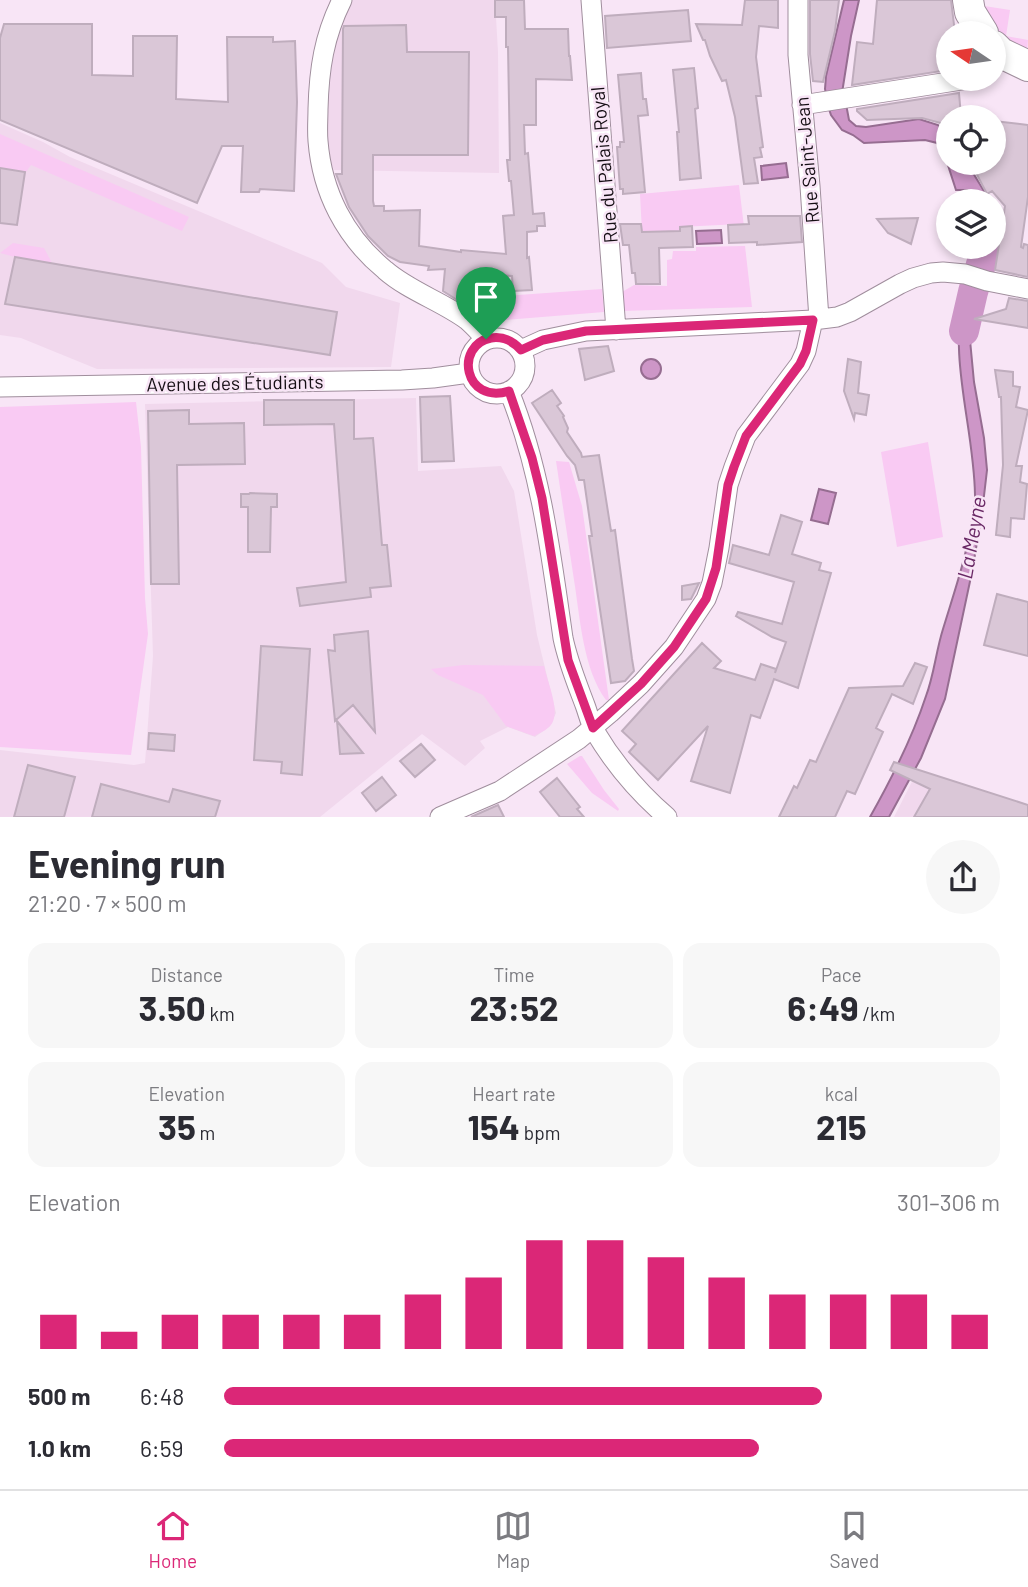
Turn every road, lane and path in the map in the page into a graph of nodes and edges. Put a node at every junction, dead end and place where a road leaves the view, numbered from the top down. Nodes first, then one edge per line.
1 (342, 0) edge
2 (591, 0) edge
3 (798, 0) edge
4 (1006, 50) edge
5 (1028, 66) edge
6 (936, 84) edge
7 (802, 105) junction
8 (1028, 289) edge
9 (816, 319) junction
10 (617, 330) junction
11 (486, 339) junction
12 (521, 350) junction
13 (469, 373) junction
14 (0, 387) edge
15 (509, 391) junction
16 (593, 728) junction
17 (440, 817) edge
18 (667, 817) edge

1 - 11 street
2 - 10 street, Rue du Palais Royal
3 - 7 street, Rue Saint-Jean
4 - 5 main road
6 - 7 street
7 - 9 street, Rue Saint-Jean
8 - 9 street
9 - 10 street
9 - 16 street, Rue Saint-Jean
10 - 12 street
11 - 12 street
11 - 13 street
12 - 15 street
13 - 14 street, Avenue des Étudiants
13 - 15 street
15 - 16 street
16 - 17 street, Rue Saint-Jean
16 - 18 street

